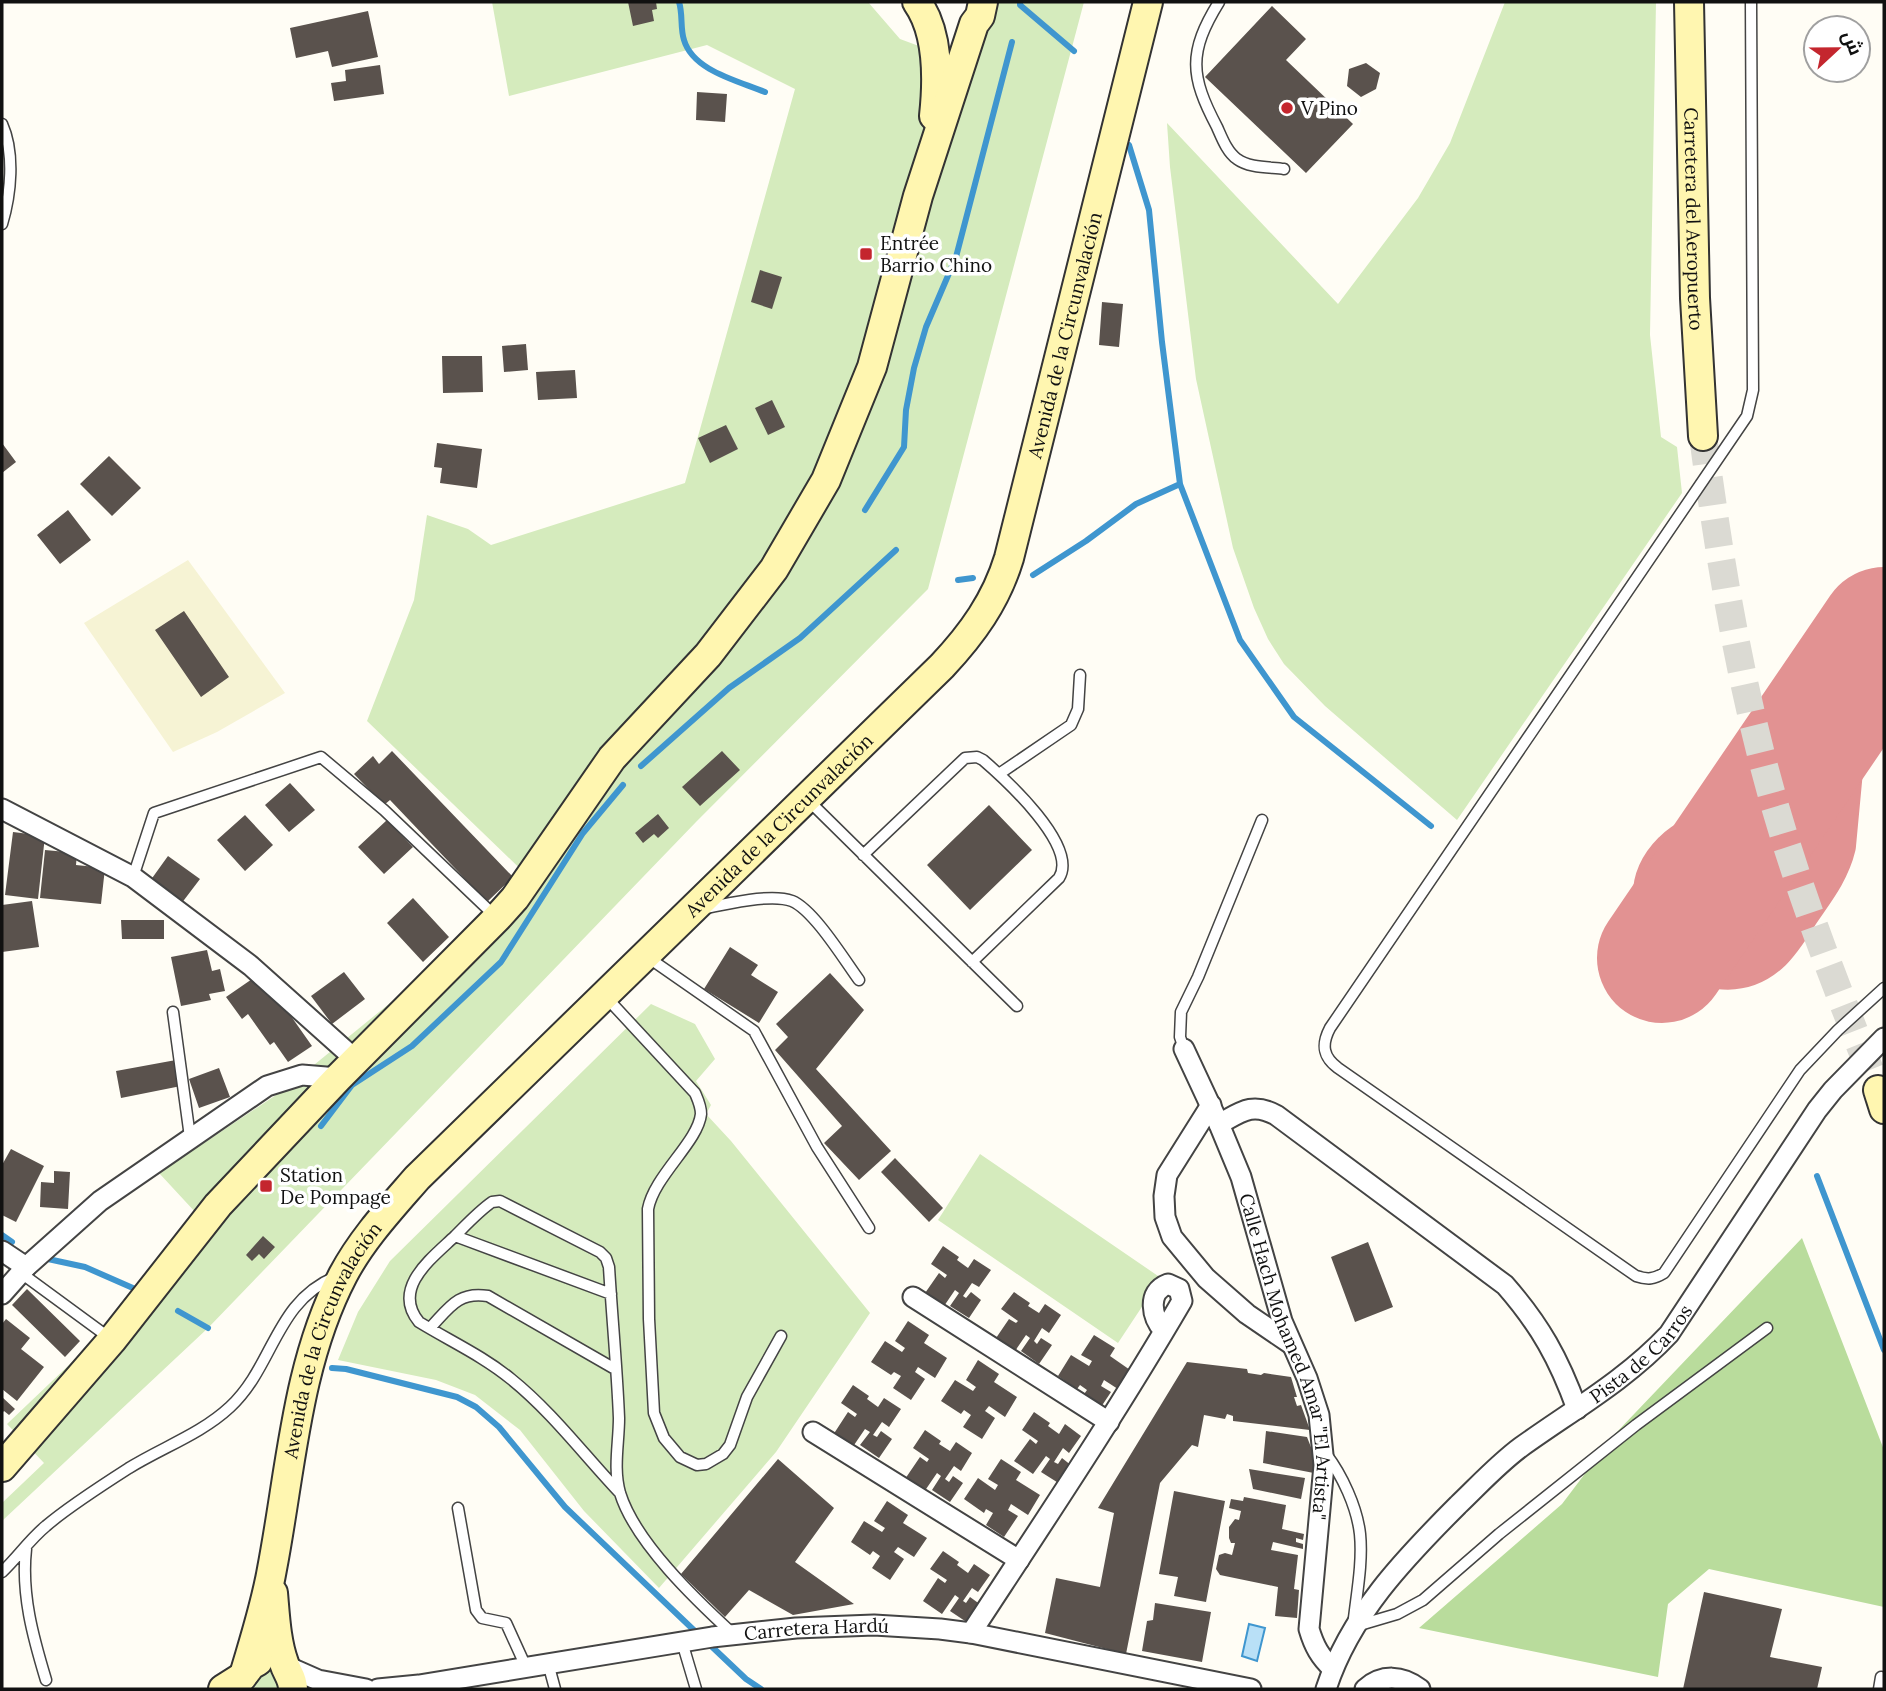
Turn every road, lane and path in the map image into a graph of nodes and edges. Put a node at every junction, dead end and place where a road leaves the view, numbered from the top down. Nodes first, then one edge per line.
1 (1148, 2) edge
2 (1219, 2) edge
3 (1689, 2) edge
4 (1751, 2) edge
5 (923, 9) edge
6 (978, 13) edge
7 (2, 124) edge
8 (929, 160) junction
9 (1284, 169) dead end
10 (2, 224) edge
11 (1703, 436) tunnel mouth
12 (1080, 675) dead end
13 (999, 774) junction
14 (806, 798) junction
15 (2, 809) edge
16 (1262, 820) dead end
17 (863, 855) junction
18 (133, 877) junction
19 (692, 910) junction
20 (497, 918) junction
21 (645, 956) junction
22 (972, 962) junction
23 (859, 980) dead end
24 (1884, 988) edge
25 (605, 996) junction
26 (1017, 1006) dead end
27 (173, 1012) dead end
28 (1884, 1038) edge
29 (1184, 1049) joint
30 (347, 1069) junction
31 (1210, 1105) junction
32 (1219, 1124) junction
33 (190, 1137) junction
34 (869, 1228) dead end
35 (455, 1236) junction
36 (2, 1251) edge
37 (23, 1270) junction
38 (344, 1274) junction
39 (2, 1294) edge
40 (611, 1294) junction
41 (913, 1297) dead end
42 (430, 1328) junction
43 (1767, 1328) dead end
44 (1164, 1331) dead end
45 (782, 1336) dead end
46 (112, 1340) junction
47 (1291, 1344) junction
48 (615, 1369) junction
49 (1577, 1409) junction
50 (1109, 1422) junction
51 (813, 1432) dead end
52 (1324, 1451) junction
53 (2, 1467) edge
54 (620, 1493) junction
55 (458, 1508) dead end
56 (26, 1549) junction
57 (1019, 1560) junction
58 (272, 1569) junction
59 (2, 1572) edge
60 (1353, 1627) junction
61 (971, 1633) junction
62 (734, 1635) junction
63 (687, 1642) junction
64 (548, 1663) junction
65 (526, 1667) junction
66 (1333, 1669) junction
67 (288, 1677) edge
68 (1881, 1677) dead end
69 (46, 1679) dead end
70 (238, 1682) edge
71 (1238, 1688) edge
72 (1364, 1688) edge
73 (366, 1689) edge
74 (378, 1689) edge
75 (555, 1689) edge
76 (696, 1689) edge
77 (1326, 1689) edge
78 (1420, 1689) edge
79 (1878, 1689) edge

1 - 14 main road, Avenida de la Circunvalación
2 - 9 lane
3 - 11 main road, Carretera del Aeropuerto
4 - 24 lane
5 - 6 main road
5 - 8 main road
6 - 8 main road
7 - 10 lane
8 - 20 main road
12 - 13 lane
13 - 17 lane
13 - 22 lane
14 - 17 lane
14 - 19 main road, Avenida de la Circunvalación
15 - 18 street
16 - 29 lane
17 - 22 lane
18 - 20 lane
18 - 30 street
19 - 21 main road, Avenida de la Circunvalación
19 - 23 lane
20 - 30 main road
21 - 25 main road, Avenida de la Circunvalación
21 - 34 lane
22 - 26 lane
25 - 38 main road, Avenida de la Circunvalación
25 - 45 lane
27 - 33 lane
28 - 49 street, Pista de Carros
29 - 31 street, Calle Hach Mohamed Amar "El Artista"
30 - 33 street
30 - 46 main road
31 - 32 street, Calle Hach Mohamed Amar "El Artista"
31 - 47 street
32 - 47 street, Calle Hach Mohamed Amar "El Artista"
32 - 49 street
33 - 37 street
35 - 40 lane
35 - 40 lane
35 - 42 lane
36 - 37 street
37 - 39 street
37 - 46 lane
38 - 56 lane
38 - 58 main road, Avenida de la Circunvalación
40 - 48 lane
41 - 50 street
42 - 48 lane
42 - 54 lane
43 - 60 lane
44 - 50 street
46 - 53 main road
47 - 52 street, Calle Hach Mohamed Amar "El Artista"
48 - 54 lane
49 - 60 street, Pista de Carros
50 - 57 street
51 - 57 street
52 - 60 lane
52 - 66 street, Calle Hach Mohamed Amar "El Artista"
54 - 62 lane
55 - 65 lane
56 - 59 lane
56 - 69 lane
57 - 61 street
58 - 67 main road
58 - 70 main road
60 - 66 street
61 - 62 street, Carretera Hardú
61 - 71 street, Carretera Hardú
62 - 63 street, Carretera Hardú
63 - 64 street, Carretera Hardú
63 - 76 lane
64 - 65 street, Carretera Hardú
64 - 75 lane
65 - 74 street, Carretera Hardú
66 - 77 street
67 - 70 main road
67 - 73 street
68 - 79 lane
72 - 78 street

